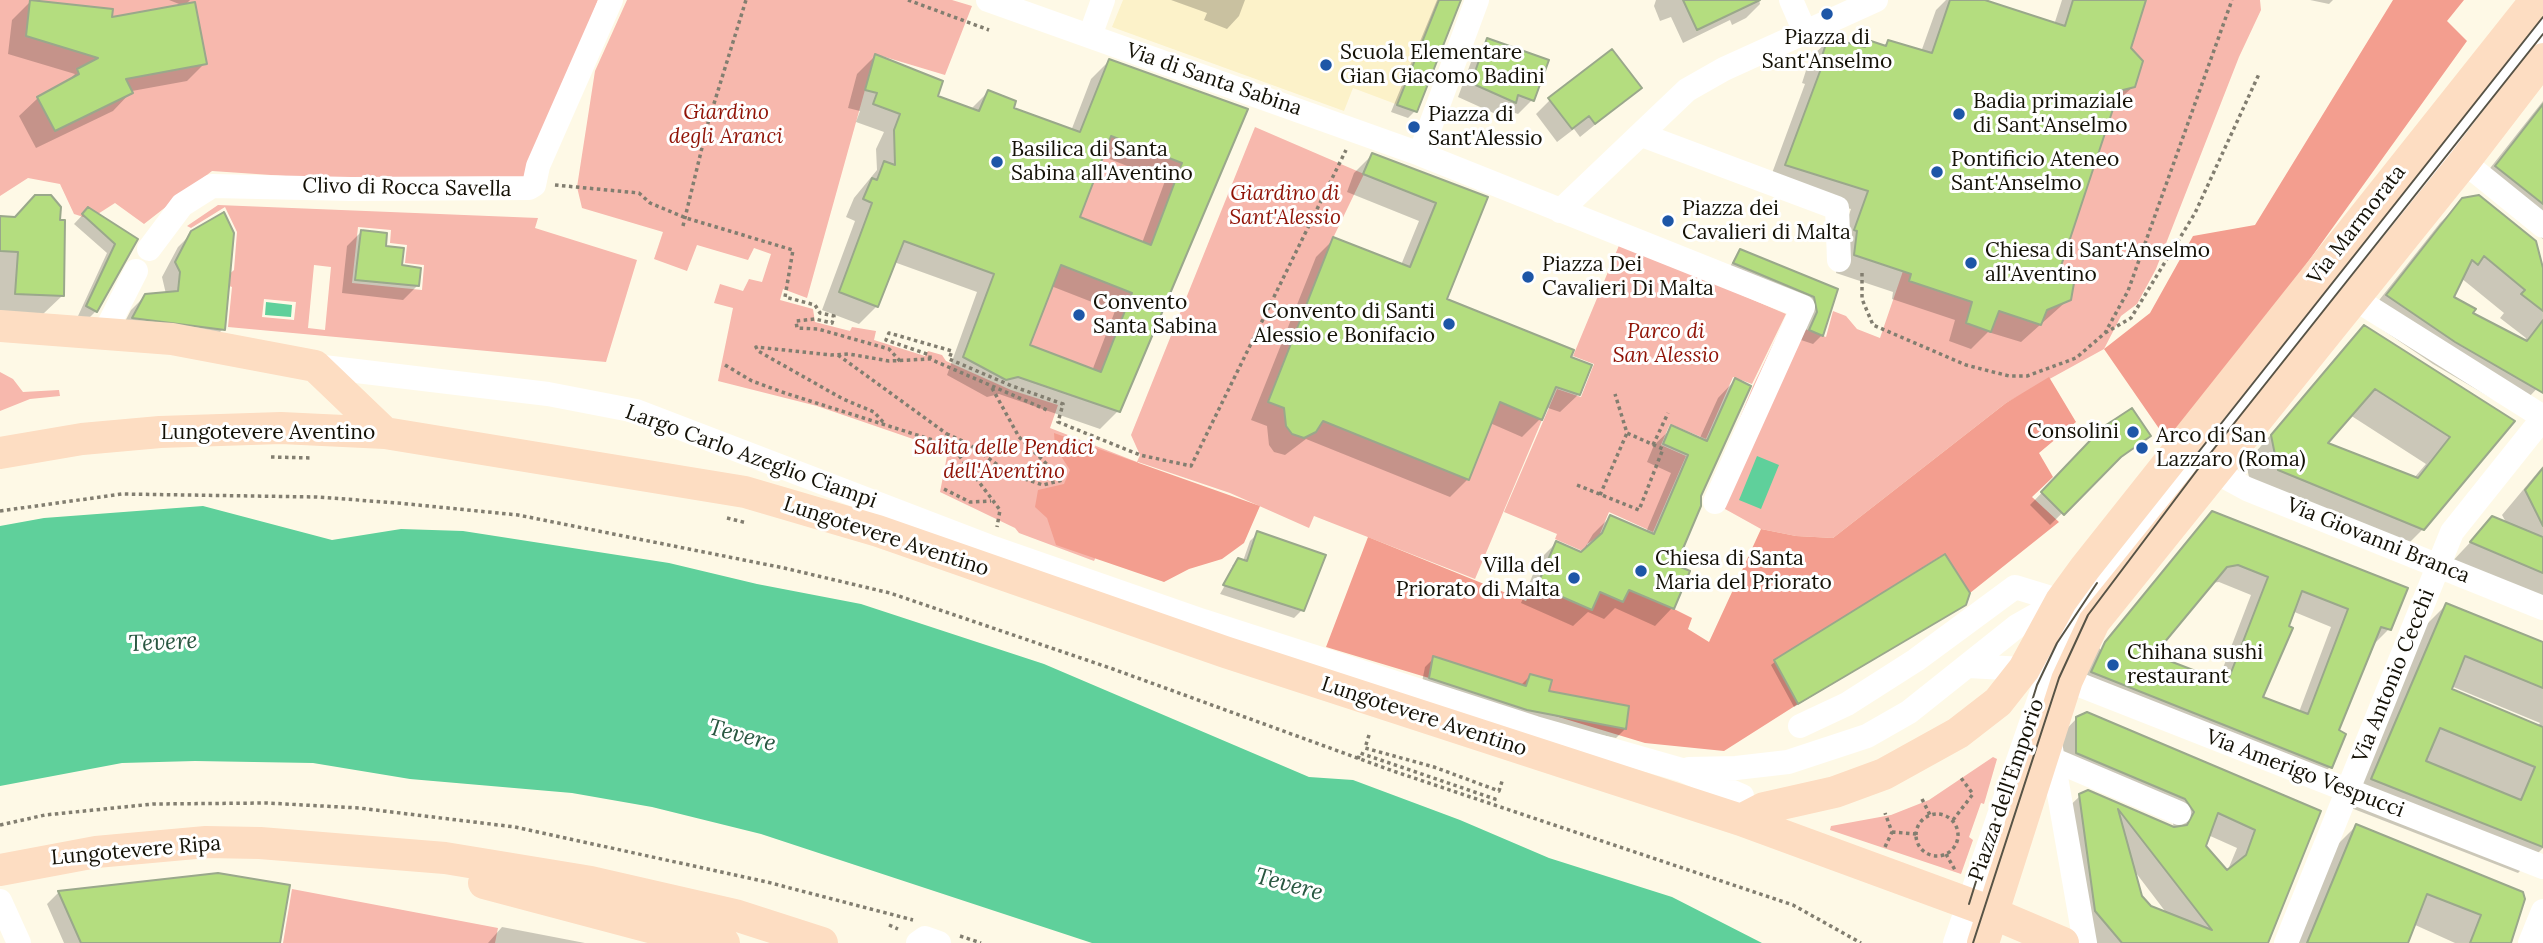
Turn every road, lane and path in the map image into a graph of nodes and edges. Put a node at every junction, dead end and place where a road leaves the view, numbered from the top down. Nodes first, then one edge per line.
1 (611, 0) edge
2 (746, 0) edge
3 (1102, 0) edge
4 (1477, 0) edge
5 (1791, 0) edge
6 (1876, 0) edge
7 (2231, 0) edge
8 (2536, 0) edge
9 (911, 1) edge
10 (993, 2) edge
11 (2543, 26) edge
12 (989, 30) dead end
13 (1805, 32) junction
14 (1090, 36) junction
15 (2543, 59) edge
16 (2259, 74) dead end
17 (1642, 135) junction
18 (1420, 154) junction
19 (2464, 162) junction
20 (1340, 163) dead end
21 (545, 185) dead end
22 (1560, 211) junction
23 (686, 218) junction
24 (683, 226) dead end
25 (2543, 226) edge
26 (149, 249) dead end
27 (1839, 260) dead end
28 (136, 271) dead end
29 (1861, 273) dead end
30 (2354, 298) junction
31 (1175, 322) dead end
32 (0, 326) edge
33 (1172, 330) dead end
34 (2105, 333) junction
35 (104, 334) junction
36 (838, 355) junction
37 (930, 359) junction
38 (900, 362) junction
39 (725, 365) dead end
40 (315, 366) junction
41 (991, 386) junction
42 (1615, 394) dead end
43 (1047, 410) dead end
44 (1668, 413) dead end
45 (2543, 417) edge
46 (883, 422) junction
47 (385, 433) junction
48 (1627, 433) junction
49 (947, 434) junction
50 (949, 442) junction
51 (1653, 445) junction
52 (0, 453) edge
53 (261, 457) dead end
54 (317, 458) dead end
55 (2197, 461) junction
56 (1577, 485) dead end
57 (944, 489) dead end
58 (1600, 495) junction
59 (991, 501) junction
60 (1715, 502) dead end
61 (0, 511) edge
62 (898, 512) joint
63 (724, 517) dead end
64 (1000, 522) dead end
65 (751, 523) dead end
66 (2439, 565) junction
67 (2543, 608) edge
68 (2066, 625) junction
69 (1968, 666) junction
70 (2046, 675) junction
71 (1801, 726) dead end
72 (1369, 735) dead end
73 (2051, 748) junction
74 (1358, 759) junction
75 (1434, 767) junction
76 (1682, 769) junction
77 (1430, 777) junction
78 (1503, 778) dead end
79 (1961, 778) dead end
80 (2347, 791) junction
81 (1922, 799) dead end
82 (1493, 803) junction
83 (1885, 813) dead end
84 (2179, 813) dead end
85 (1930, 815) junction
86 (1741, 820) junction
87 (1953, 820) junction
88 (1892, 832) junction
89 (1916, 834) junction
90 (1882, 851) dead end
91 (1946, 854) junction
92 (399, 857) junction
93 (2543, 867) edge
94 (0, 870) edge
95 (0, 901) edge
96 (2543, 911) edge
97 (1980, 916) edge
98 (889, 925) dead end
99 (908, 936) edge
100 (708, 942) edge
101 (19, 943) edge
102 (822, 943) edge
103 (939, 943) edge
104 (1861, 943) edge
105 (1955, 943) edge
106 (2063, 943) edge
107 (2085, 943) edge
108 (2286, 943) edge
109 (2530, 943) edge

1 - 26 street, Clivo di Rocca Savella
2 - 23 path
3 - 14 street
4 - 18 street
5 - 13 street
6 - 13 street
7 - 34 path
8 - 55 main road, Via Marmorata
9 - 12 path
10 - 14 street, Via di Santa Sabina
11 - 55 street, Via Marmorata
13 - 17 street
14 - 18 street, Via di Santa Sabina
15 - 19 main road, Via Marmorata
16 - 34 path
17 - 22 street
17 - 27 street
18 - 22 street
19 - 25 street
19 - 30 main road, Via Marmorata
20 - 37 path
21 - 23 path
22 - 60 street
23 - 24 path
23 - 38 path
28 - 35 street
29 - 34 path
30 - 45 street
30 - 55 main road, Via Marmorata
31 - 33 path
32 - 35 main road
35 - 40 main road
36 - 38 path
36 - 46 path
36 - 49 path
37 - 38 path
37 - 41 path
39 - 46 path
40 - 47 main road
40 - 62 street, Largo Carlo Azeglio Ciampi
41 - 43 path
41 - 49 path
42 - 48 path
44 - 51 path
45 - 66 street, Via Antonio Cecchi
46 - 50 path
47 - 52 main road, Lungotevere Aventino
47 - 86 main road, Lungotevere Aventino
48 - 51 path
48 - 58 path
49 - 50 path
50 - 59 path
51 - 58 path
53 - 54 path
55 - 66 street, Via Giovanni Branca
55 - 68 main road, Via Marmorata
55 - 68 main road, Via Marmorata
56 - 58 path
57 - 59 path
59 - 64 path
61 - 74 path
62 - 76 street, Lungotevere Aventino
63 - 65 path
66 - 67 street, Via Giovanni Branca
66 - 80 street, Via Antonio Cecchi
68 - 69 street
68 - 70 main road, Piazza dell'Emporio
68 - 70 main road, Piazza dell'Emporio
68 - 71 street
69 - 70 street, Piazza dell'Emporio
69 - 76 street
70 - 73 main road, Piazza dell'Emporio
70 - 80 street, Via Amerigo Vespucci
70 - 86 main road, Piazza dell'Emporio
70 - 97 street, Piazza dell'Emporio
72 - 75 path
73 - 84 street
73 - 97 main road, Piazza dell'Emporio
73 - 107 street, Piazza dell'Emporio
74 - 77 path
74 - 82 path
75 - 77 path
75 - 78 path
76 - 86 street, Lungotevere Aventino
77 - 82 path
79 - 87 path
80 - 93 street, Via Amerigo Vespucci
80 - 108 street, Via Antonio Cecchi
81 - 85 path
82 - 104 path
83 - 88 path
85 - 87 path
85 - 89 path
86 - 97 main road, Lungotevere Aventino
87 - 91 path
88 - 89 path
88 - 90 path
89 - 91 path
91 - 97 path
92 - 94 main road, Lungotevere Ripa
92 - 100 main road, Lungotevere Ripa
92 - 102 main road, Lungotevere Ripa
95 - 101 street
96 - 109 street
97 - 105 street
97 - 106 main road, Lungotevere Aventino
98 - 99 path
99 - 103 street

